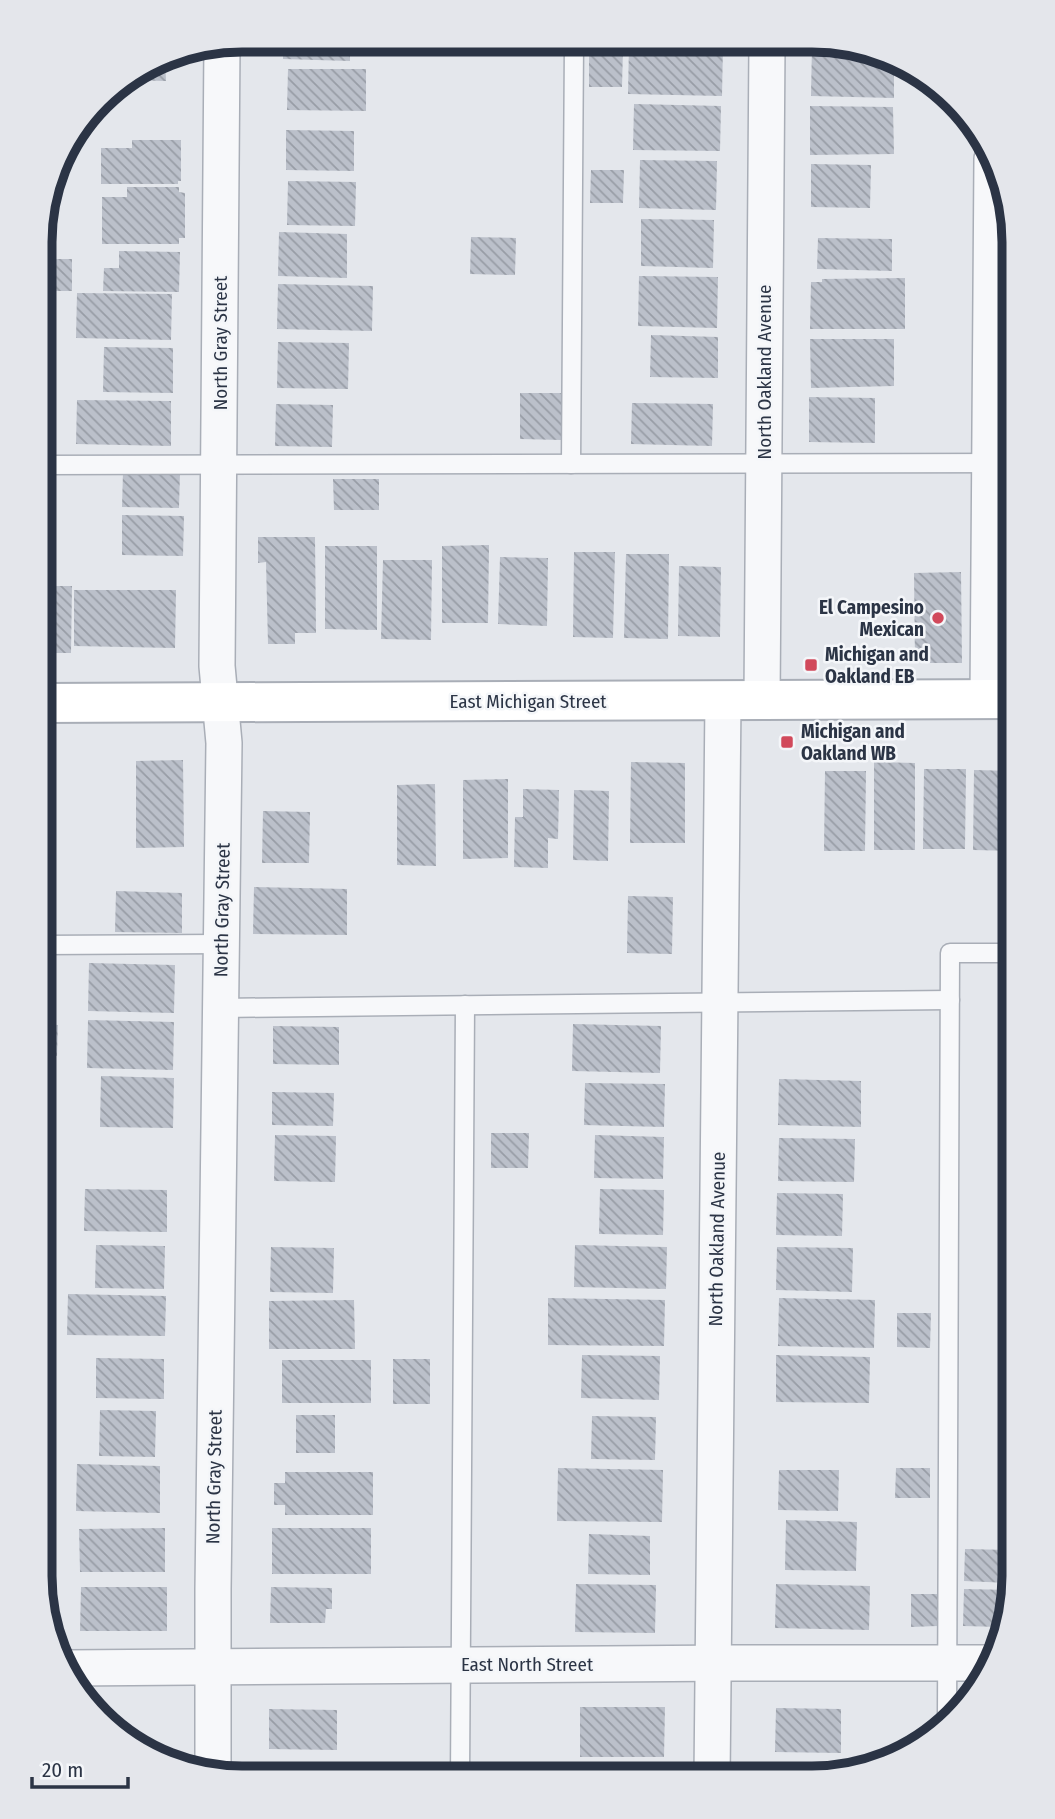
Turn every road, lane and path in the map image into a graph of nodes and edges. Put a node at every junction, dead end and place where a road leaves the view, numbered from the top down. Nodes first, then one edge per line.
1 (574, 52) edge
2 (767, 52) edge
3 (222, 54) edge
4 (993, 184) edge
5 (219, 463) junction
6 (1002, 463) edge
7 (571, 464) junction
8 (52, 465) edge
9 (764, 465) junction
10 (1001, 699) edge
11 (723, 700) junction
12 (762, 700) junction
13 (220, 702) junction
14 (52, 703) edge
15 (221, 944) junction
16 (52, 945) edge
17 (1002, 953) edge
18 (950, 1000) junction
19 (720, 1002) junction
20 (466, 1005) junction
21 (220, 1008) junction
22 (712, 1663) junction
23 (947, 1663) junction
24 (981, 1663) edge
25 (461, 1664) junction
26 (214, 1666) junction
27 (76, 1668) edge
28 (947, 1710) edge
29 (213, 1764) edge
30 (460, 1766) edge
31 (712, 1766) edge

1 - 7 lane
2 - 9 street, North Oakland Avenue
3 - 5 street, North Gray Street
4 - 6 street
5 - 7 lane
5 - 8 lane
5 - 13 street, North Gray Street
6 - 9 lane
6 - 10 street
7 - 9 lane
9 - 12 street, North Oakland Avenue
10 - 12 main road, East Michigan Street
11 - 12 main road, East Michigan Street
11 - 13 main road, East Michigan Street
11 - 19 street, North Oakland Avenue
13 - 14 main road, East Michigan Street
13 - 15 street, North Gray Street
15 - 16 lane
15 - 21 street, North Gray Street
17 - 18 lane
18 - 19 lane
18 - 23 lane
19 - 20 lane
19 - 22 street, North Oakland Avenue
20 - 21 lane
20 - 25 lane
21 - 26 street, North Gray Street
22 - 23 street, East North Street
22 - 25 street, East North Street
22 - 31 street, North Oakland Avenue
23 - 24 street, East North Street
23 - 28 lane
25 - 26 street, East North Street
25 - 30 lane
26 - 27 street, East North Street
26 - 29 street, North Gray Street

